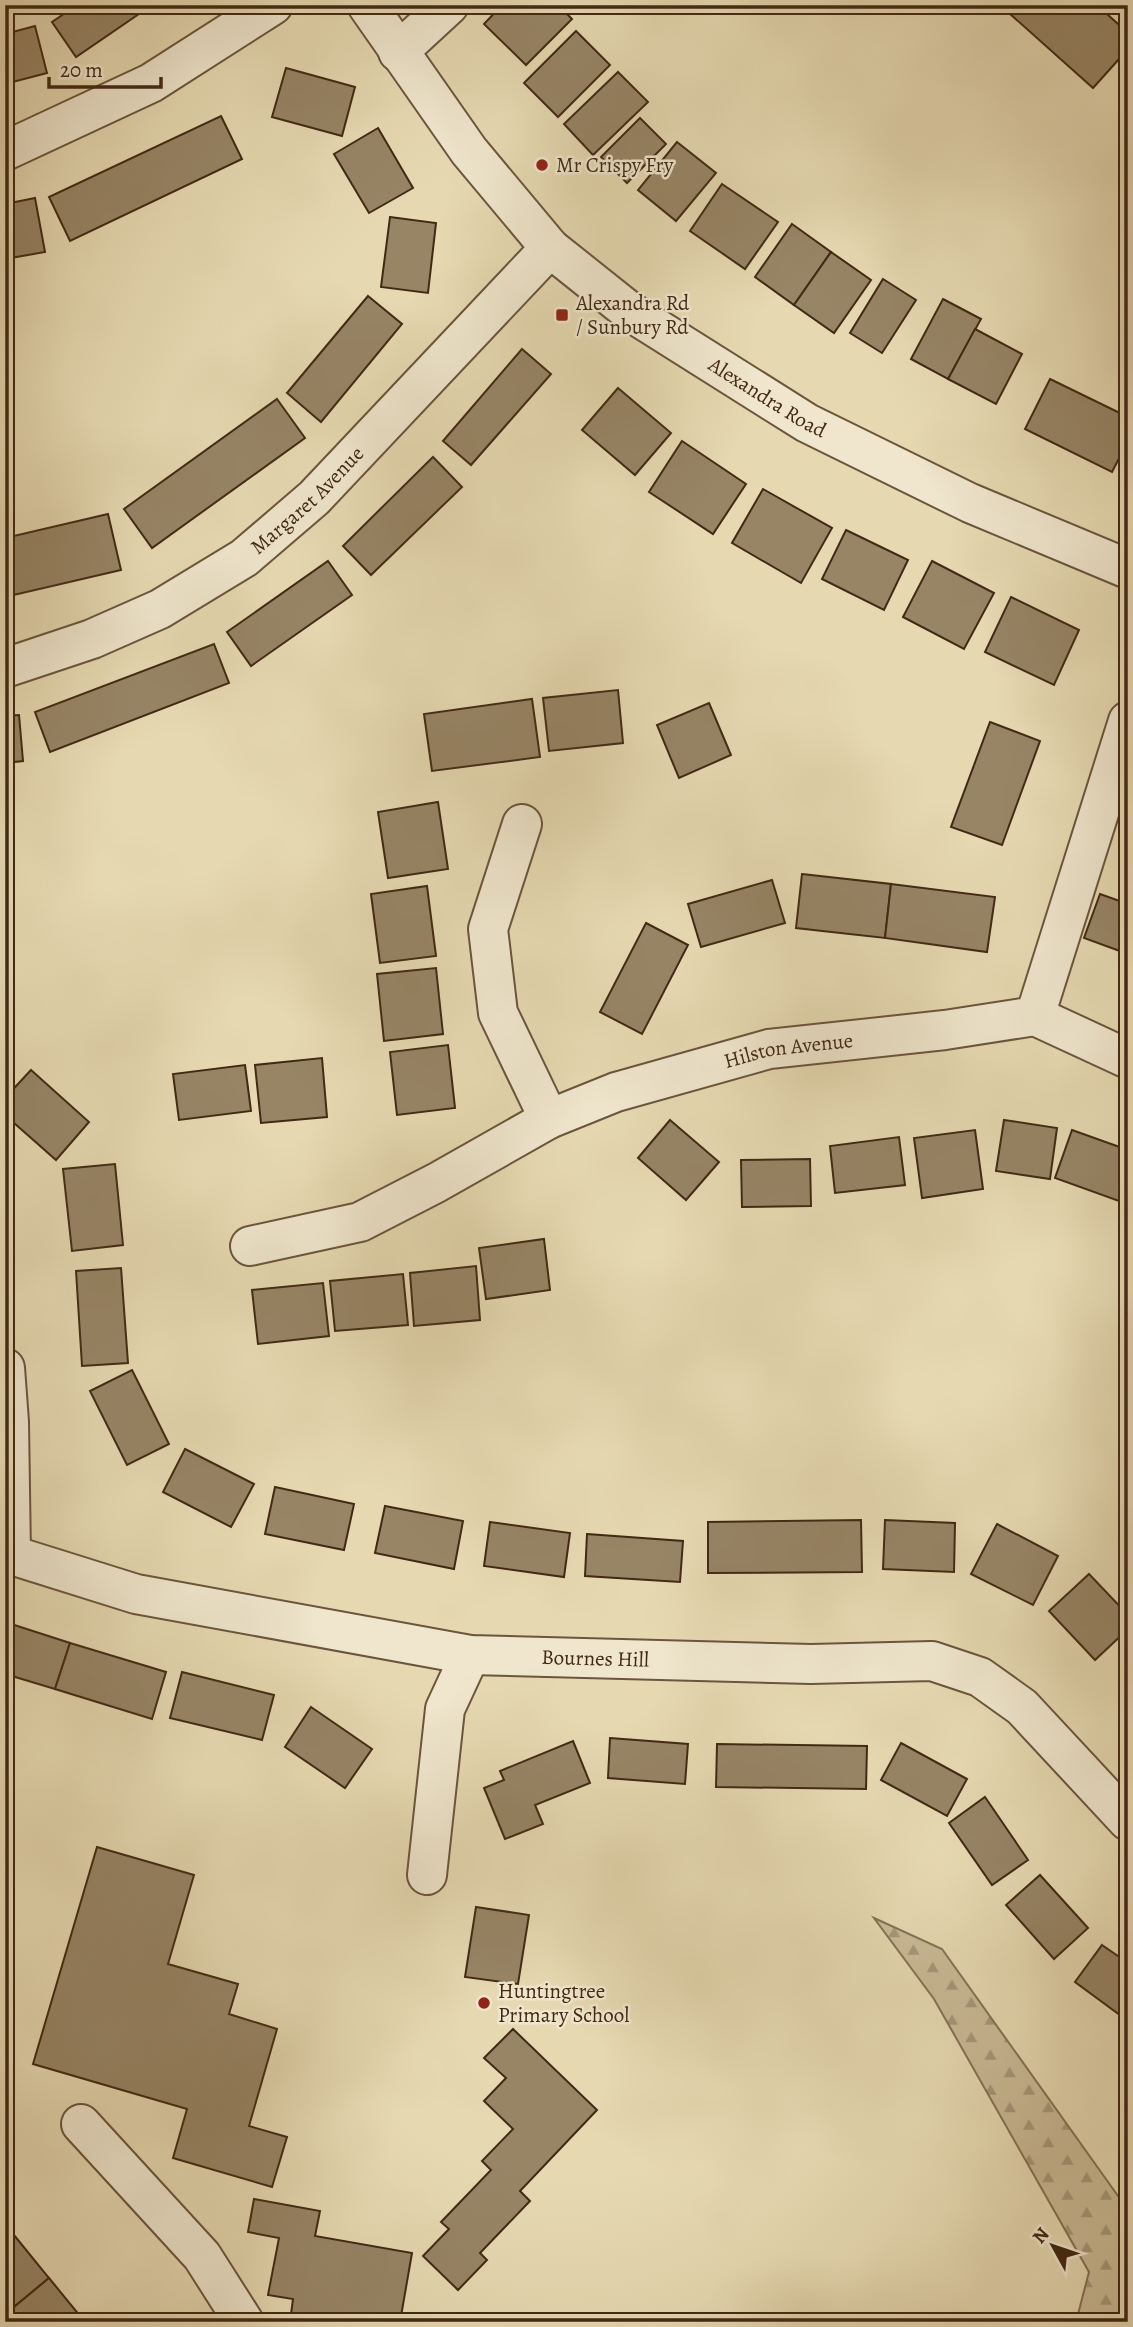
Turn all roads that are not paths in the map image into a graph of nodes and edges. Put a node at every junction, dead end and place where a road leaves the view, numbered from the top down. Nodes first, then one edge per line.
1 (273, 5) edge
2 (367, 5) edge
3 (449, 5) edge
4 (398, 51) junction
5 (5, 151) edge
6 (550, 248) junction
7 (1128, 569) edge
8 (5, 668) edge
9 (1128, 721) edge
10 (522, 824) dead end
11 (1035, 1016) junction
12 (1128, 1059) edge
13 (549, 1119) junction
14 (250, 1245) dead end
15 (5, 1368) edge
16 (8, 1554) edge
17 (470, 1655) junction
18 (1128, 1821) edge
19 (426, 1875) dead end
20 (81, 2124) dead end
21 (244, 2322) edge

1 - 5 street
2 - 4 street, Alexandra Road
3 - 4 street
4 - 6 street, Alexandra Road
6 - 7 street, Alexandra Road
6 - 8 street, Margaret Avenue
9 - 11 street
10 - 13 street
11 - 12 street
11 - 13 street, Hilston Avenue
13 - 14 street, Hilston Avenue
15 - 16 street, Bournes Hill
16 - 17 street, Bournes Hill
17 - 18 street, Bournes Hill
17 - 19 street
20 - 21 street

